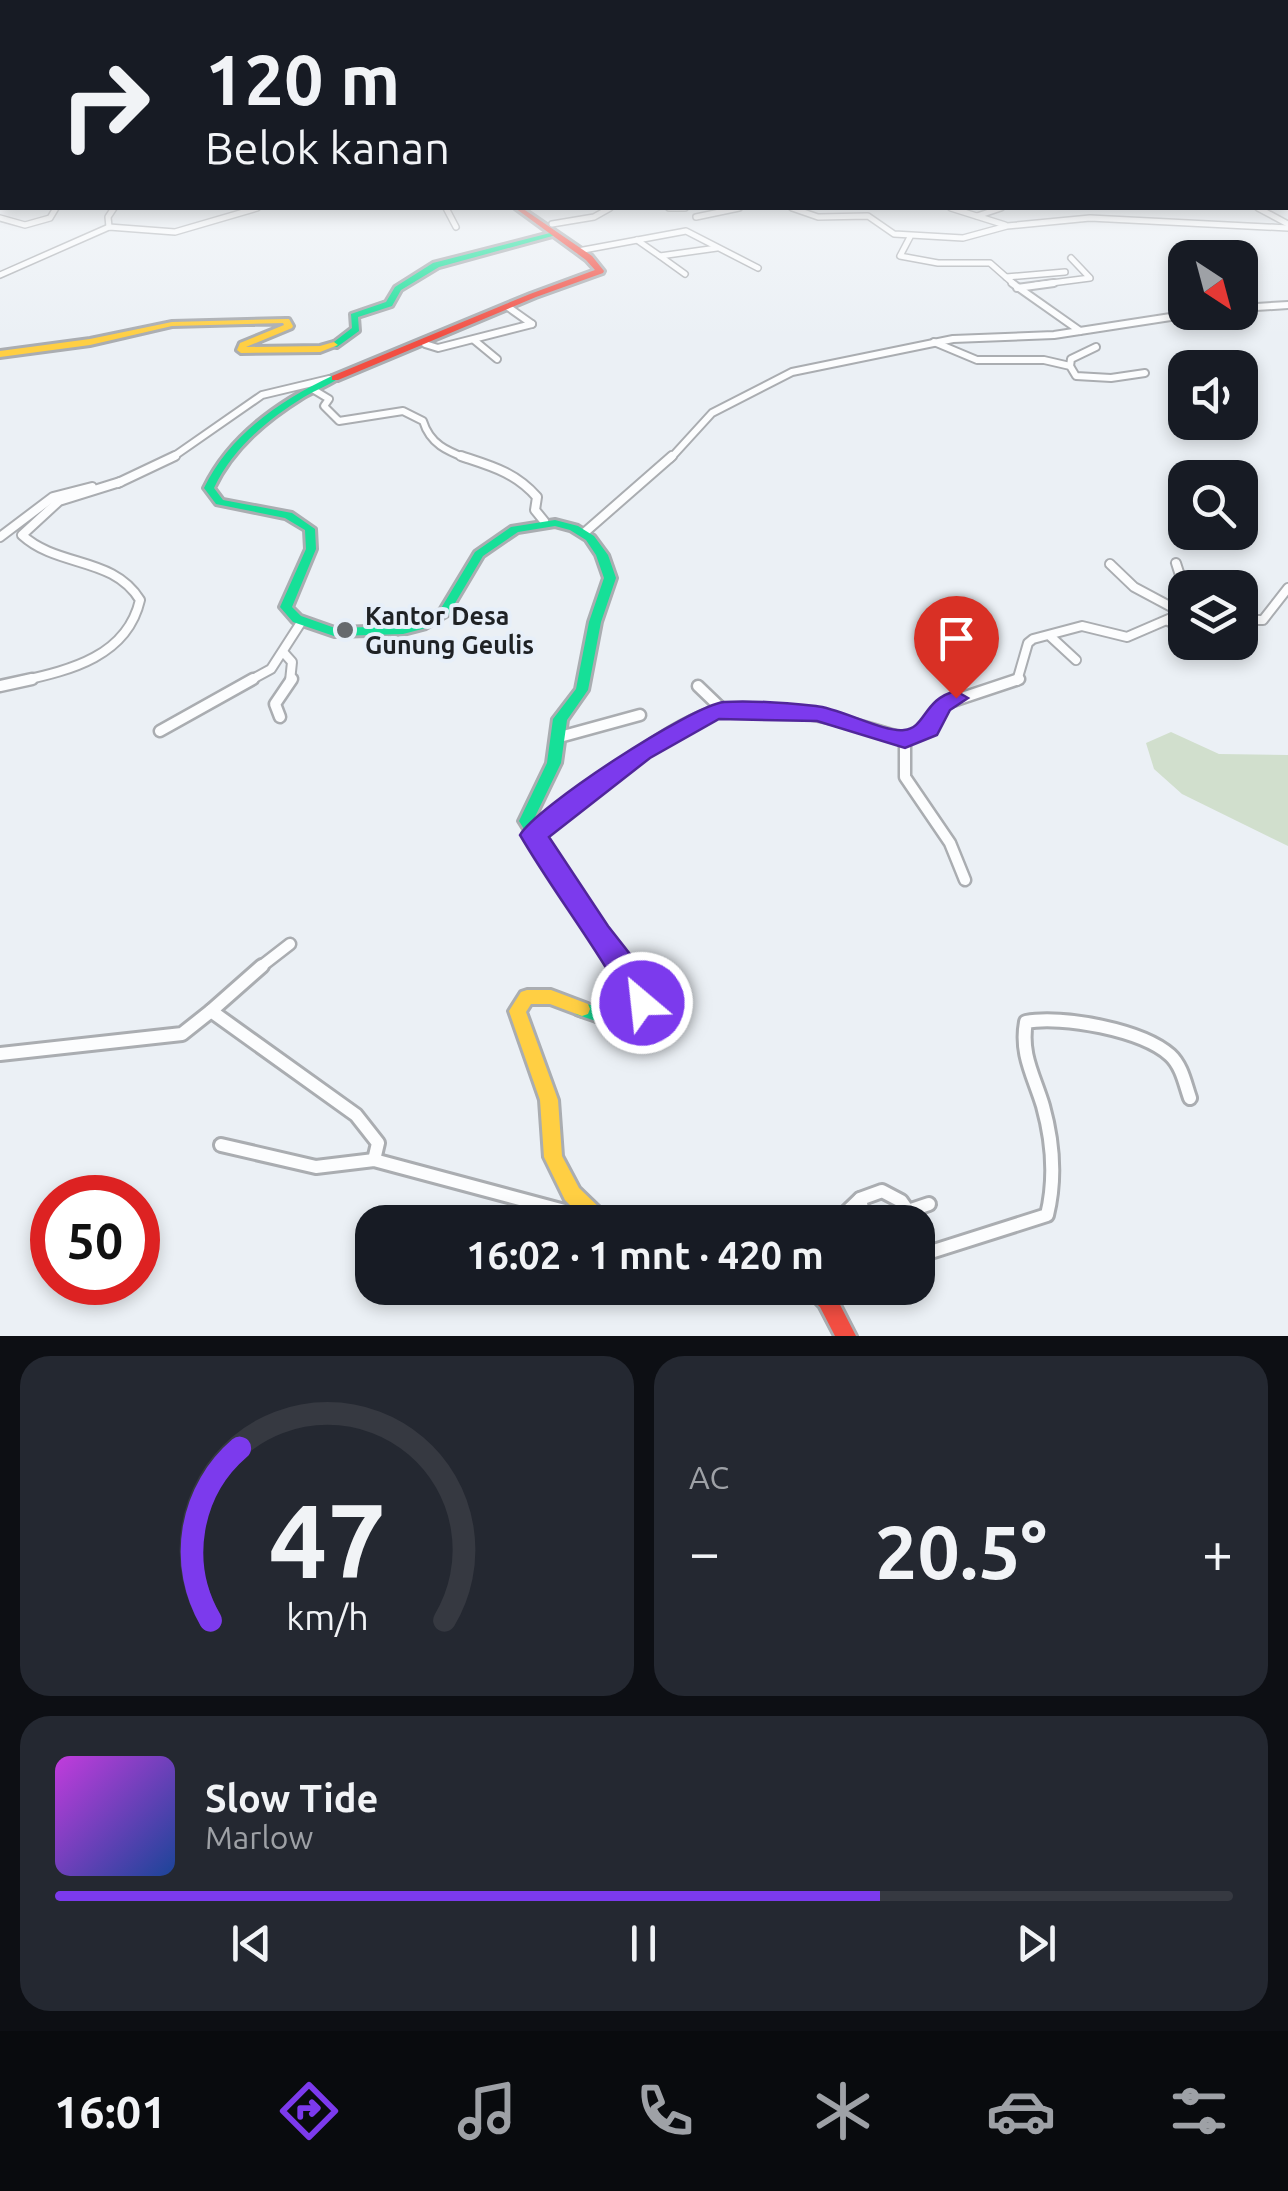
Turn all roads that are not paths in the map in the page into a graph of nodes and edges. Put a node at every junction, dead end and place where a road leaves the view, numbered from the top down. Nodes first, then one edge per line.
1 (54, 212) edge
2 (111, 212) edge
3 (241, 212) edge
4 (448, 212) edge
5 (525, 212) edge
6 (602, 212) edge
7 (718, 212) edge
8 (802, 212) edge
9 (965, 212) edge
10 (988, 212) edge
11 (1265, 212) edge
12 (977, 216) junction
13 (696, 217) dead end
14 (0, 218) edge
15 (1007, 226) junction
16 (1288, 226) edge
17 (109, 227) junction
18 (456, 227) dead end
19 (553, 229) junction
20 (910, 237) junction
21 (636, 240) junction
22 (720, 248) junction
23 (578, 251) junction
24 (660, 256) junction
25 (1070, 258) dead end
26 (1042, 263) dead end
27 (948, 264) junction
28 (758, 268) dead end
29 (1065, 272) dead end
30 (685, 274) dead end
31 (1052, 274) junction
32 (0, 275) edge
33 (1006, 277) junction
34 (948, 278) dead end
35 (1016, 288) junction
36 (1288, 305) edge
37 (508, 307) junction
38 (1258, 307) edge
39 (1168, 316) edge
40 (1081, 332) junction
41 (474, 340) junction
42 (934, 342) junction
43 (425, 344) junction
44 (1096, 347) dead end
45 (0, 354) edge
46 (498, 359) dead end
47 (1070, 366) junction
48 (1145, 373) dead end
49 (334, 378) junction
50 (314, 390) junction
51 (120, 482) junction
52 (544, 522) junction
53 (584, 533) junction
54 (0, 537) edge
55 (1176, 563) dead end
56 (1110, 564) dead end
57 (1178, 570) edge
58 (1288, 588) edge
59 (1168, 603) edge
60 (1258, 620) edge
61 (1168, 621) edge
62 (300, 624) junction
63 (1048, 635) junction
64 (284, 653) junction
65 (1076, 660) dead end
66 (0, 686) edge
67 (698, 686) dead end
68 (723, 710) junction
69 (640, 715) dead end
70 (280, 717) dead end
71 (160, 731) dead end
72 (556, 738) junction
73 (905, 740) junction
74 (534, 835) junction
75 (965, 880) dead end
76 (290, 944) dead end
77 (211, 1011) junction
78 (0, 1054) edge
79 (1190, 1098) dead end
80 (221, 1145) dead end
81 (374, 1160) junction
82 (860, 1198) junction
83 (930, 1204) dead end
84 (539, 1205) edge
85 (583, 1205) edge
86 (853, 1205) edge
87 (861, 1205) edge
88 (904, 1205) edge
89 (927, 1205) edge
90 (935, 1251) edge
91 (830, 1305) edge
92 (846, 1336) edge

1 - 14 street
2 - 17 street
3 - 17 street
4 - 18 street
5 - 19 main road
6 - 19 street
7 - 13 street
8 - 20 street
9 - 12 street
10 - 12 street
11 - 16 street
12 - 15 street
15 - 16 street
15 - 20 street
17 - 32 street
19 - 23 main road
19 - 45 main road
20 - 27 street
21 - 22 street
21 - 23 street
21 - 24 street
22 - 24 street
22 - 28 street
23 - 37 main road
24 - 30 street
25 - 35 street
26 - 31 street
27 - 33 street
27 - 34 street
29 - 31 street
31 - 33 street
33 - 35 street
35 - 40 street
36 - 38 street
37 - 41 street
37 - 43 main road
39 - 40 street
40 - 42 street
41 - 43 street
41 - 46 street
42 - 47 street
42 - 53 street
43 - 49 main road
44 - 47 street
47 - 48 street
49 - 50 main road
49 - 51 street
50 - 52 street
50 - 62 main road
51 - 54 street
51 - 66 street
52 - 53 main road
52 - 62 main road
53 - 72 main road
55 - 57 street
56 - 59 street
58 - 60 street
61 - 63 street
62 - 64 street
63 - 65 street
63 - 73 street
64 - 70 street
64 - 71 street
67 - 68 street
68 - 73 street
68 - 74 street
69 - 72 street
72 - 74 main road
73 - 75 street
74 - 85 main road
76 - 77 street
77 - 78 street
77 - 81 street
79 - 90 street
80 - 81 street
81 - 84 street
82 - 86 street
82 - 87 street
82 - 88 street
83 - 89 street
91 - 92 main road

